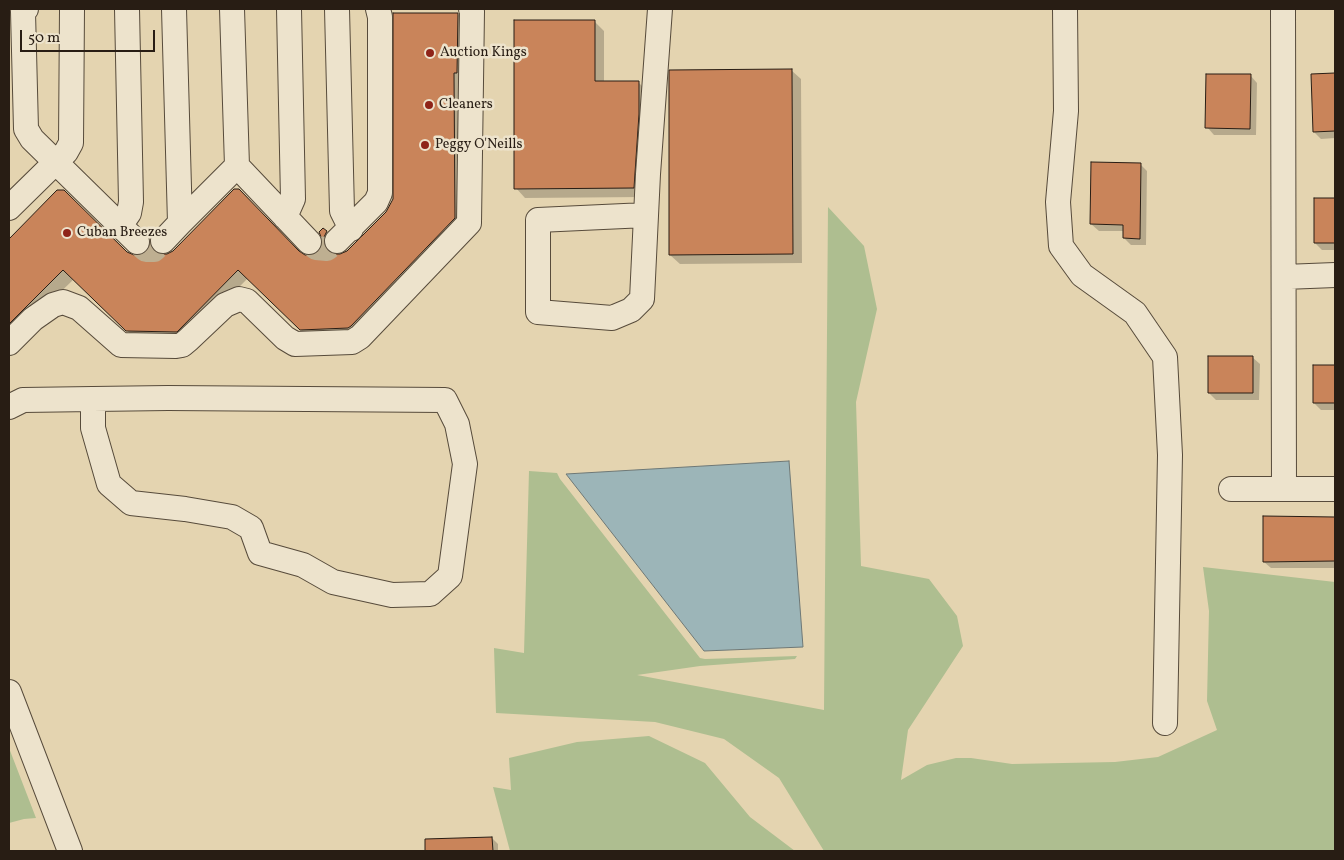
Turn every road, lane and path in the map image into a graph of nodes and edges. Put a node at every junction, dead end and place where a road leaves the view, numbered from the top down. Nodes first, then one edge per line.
1 (72, 9) edge
2 (127, 9) edge
3 (174, 9) edge
4 (232, 9) edge
5 (289, 9) edge
6 (337, 9) edge
7 (378, 9) edge
8 (471, 9) edge
9 (660, 9) edge
10 (1065, 9) edge
11 (1283, 9) edge
12 (19, 21) edge
13 (17, 123) edge
14 (54, 162) junction
15 (237, 166) junction
16 (9, 208) edge
17 (646, 215) junction
18 (285, 217) junction
19 (180, 223) junction
20 (120, 226) junction
21 (163, 241) tunnel mouth
22 (137, 242) tunnel mouth
23 (309, 242) tunnel mouth
24 (1335, 276) edge
25 (1284, 277) junction
26 (9, 343) edge
27 (93, 399) junction
28 (9, 407) edge
29 (1231, 489) dead end
30 (1284, 489) junction
31 (1335, 489) edge
32 (9, 692) edge
33 (1165, 723) dead end
34 (70, 851) edge

1 - 14 street
2 - 20 street
3 - 19 street
4 - 15 street
5 - 18 street
6 - 7 street
8 - 26 street
9 - 17 street
10 - 33 street
11 - 25 street
12 - 13 street
13 - 14 street
14 - 16 street
14 - 20 street
15 - 18 street
15 - 19 street
17 - 17 street
18 - 23 street
19 - 21 street
20 - 22 street
24 - 25 street
25 - 30 street
27 - 27 street
27 - 28 street
29 - 30 street
30 - 31 street
32 - 34 street

